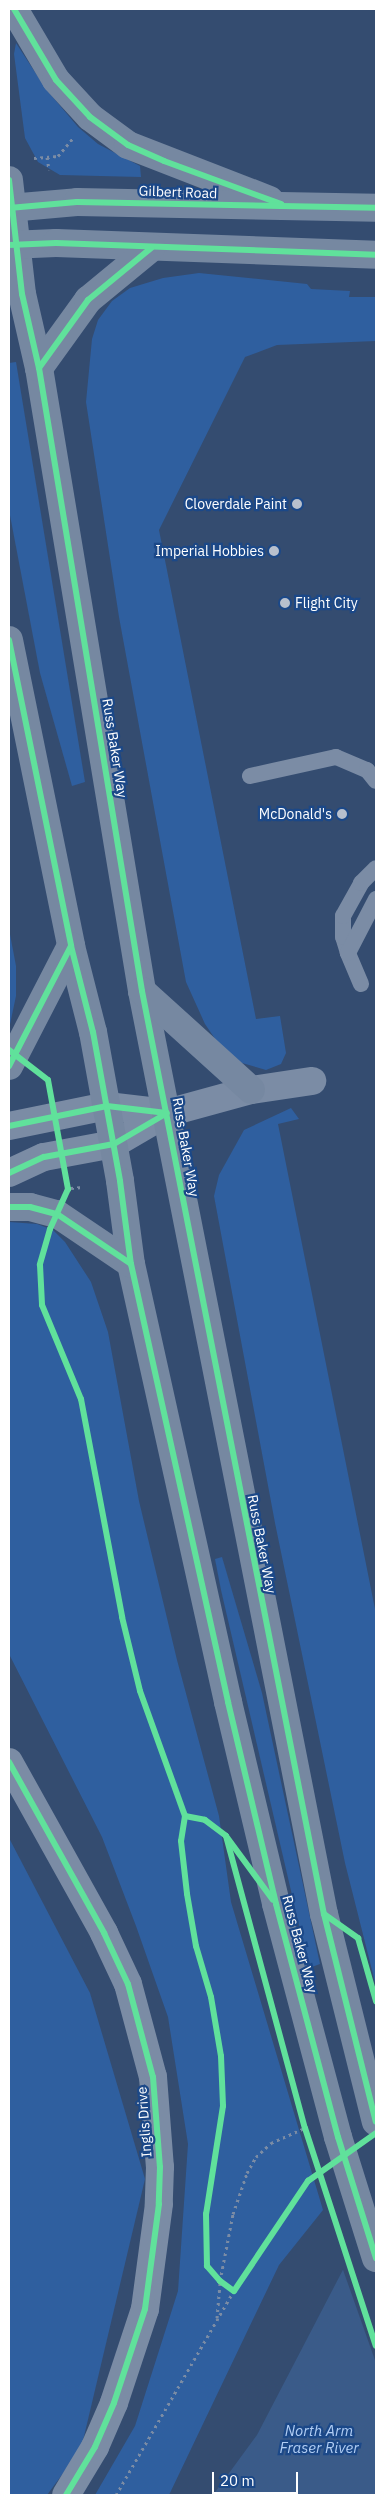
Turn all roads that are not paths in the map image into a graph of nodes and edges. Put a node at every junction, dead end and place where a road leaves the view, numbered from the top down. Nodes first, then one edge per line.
1 (14, 9) edge
2 (9, 180) edge
3 (10, 207) edge
4 (293, 208) junction
5 (376, 208) edge
6 (13, 244) edge
7 (151, 248) junction
8 (376, 255) edge
9 (39, 368) junction
10 (9, 640) edge
11 (250, 776) dead end
12 (376, 781) edge
13 (376, 868) edge
14 (376, 900) edge
15 (72, 946) junction
16 (348, 952) junction
17 (361, 984) dead end
18 (142, 990) junction
19 (9, 1066) edge
20 (312, 1081) dead end
21 (251, 1090) junction
22 (107, 1106) junction
23 (167, 1113) junction
24 (9, 1126) edge
25 (114, 1144) junction
26 (9, 1173) edge
27 (9, 1207) edge
28 (131, 1264) junction
29 (9, 1762) edge
30 (375, 2117) edge
31 (376, 2258) edge
32 (66, 2495) edge

1 - 4 main road
2 - 3 main road, Russ Baker Way
3 - 4 main road, Gilbert Road
3 - 6 main road, Russ Baker Way
4 - 5 main road, Gilbert Road
6 - 7 main road
6 - 9 main road, Russ Baker Way
7 - 8 main road
7 - 9 main road
9 - 18 main road, Russ Baker Way
10 - 15 main road, Russ Baker Way
11 - 12 lane
13 - 16 lane
14 - 16 lane
15 - 19 main road
15 - 22 main road, Russ Baker Way
16 - 17 lane
18 - 21 main road
18 - 23 main road, Russ Baker Way
20 - 21 street
21 - 23 street
22 - 23 street
22 - 24 street
22 - 25 main road, Russ Baker Way
23 - 25 street
23 - 30 main road, Russ Baker Way
25 - 26 street
25 - 28 main road, Russ Baker Way
27 - 28 main road
28 - 31 main road, Russ Baker Way
29 - 32 street, Inglis Drive

